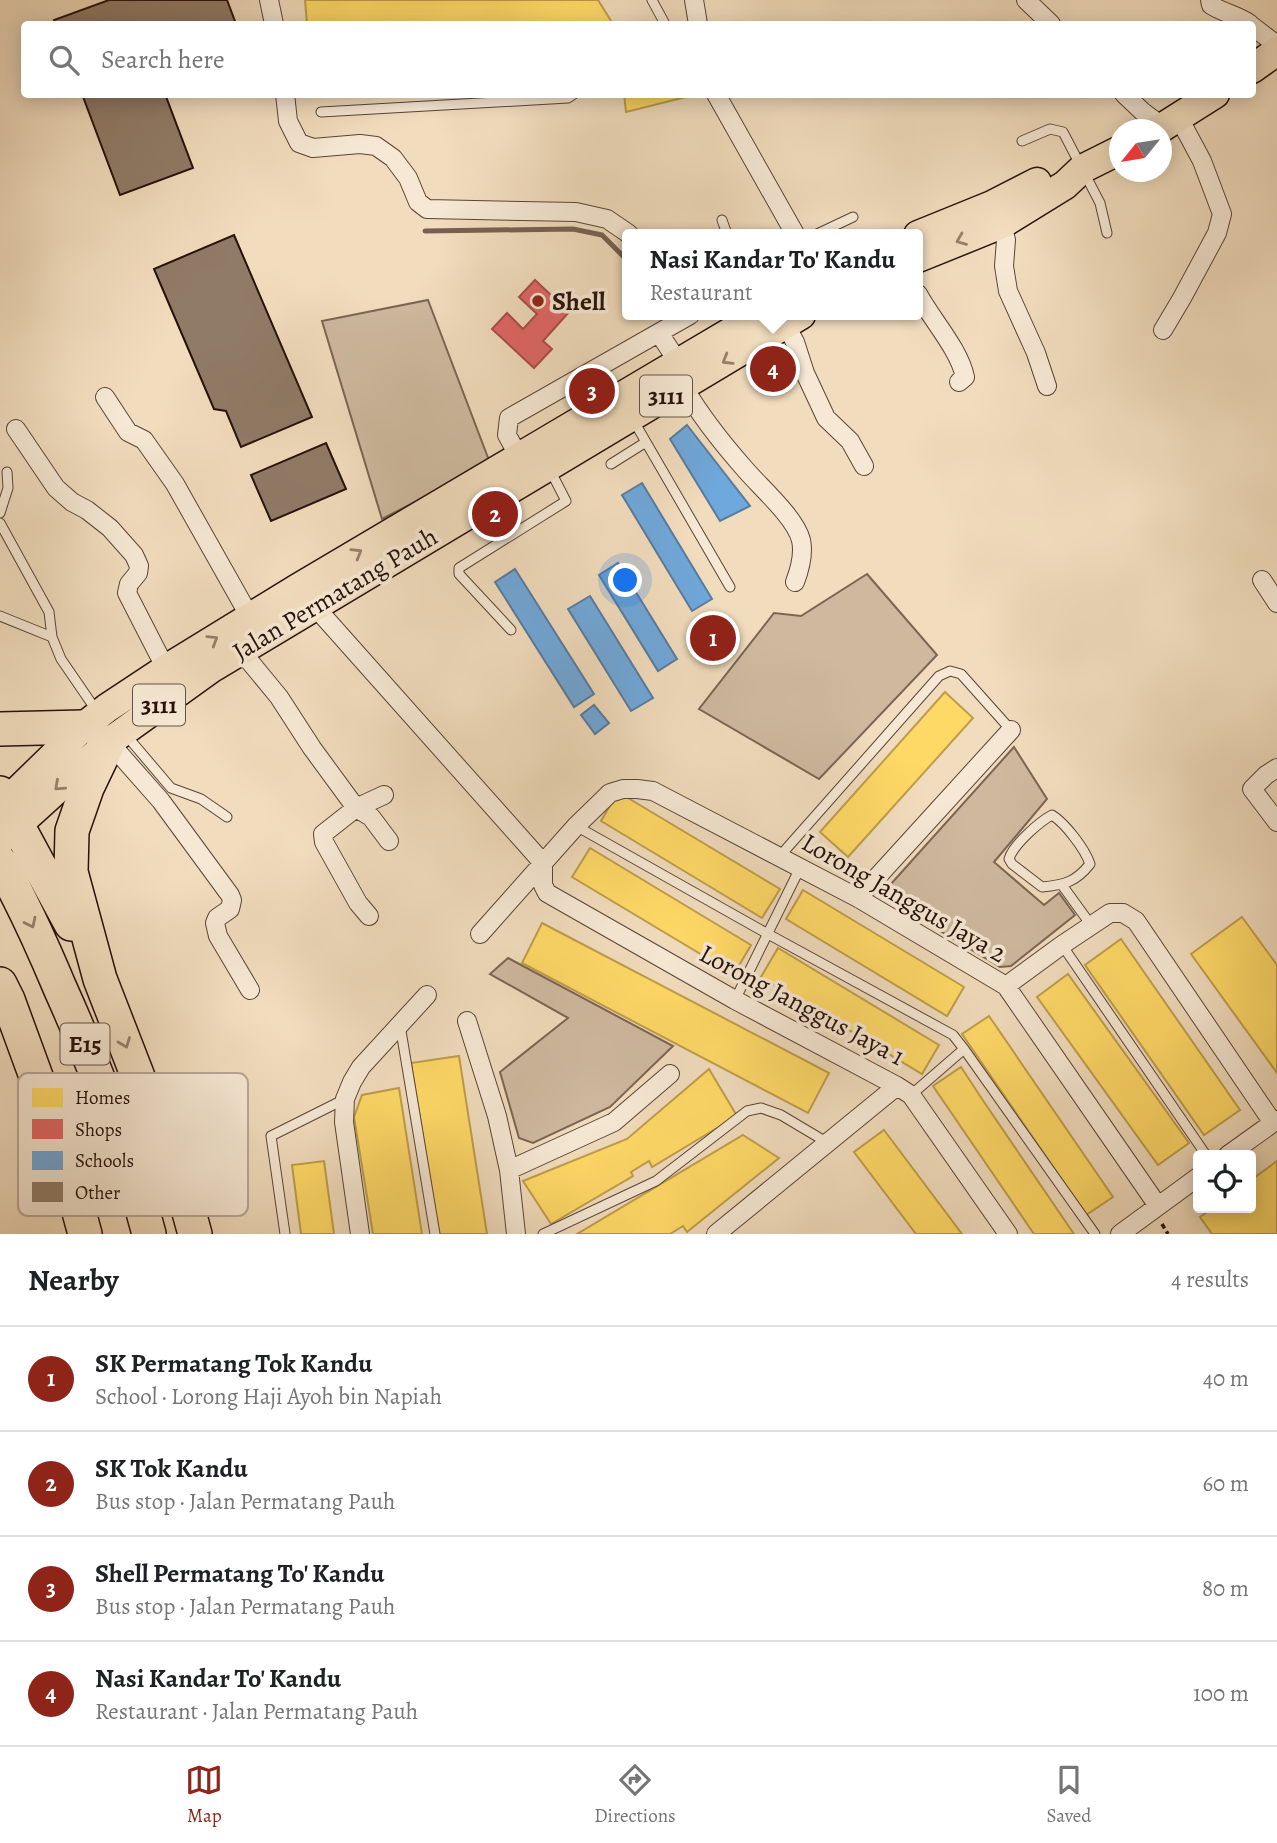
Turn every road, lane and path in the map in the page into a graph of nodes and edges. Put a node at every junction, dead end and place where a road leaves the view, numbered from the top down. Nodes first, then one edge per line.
1 (269, 0) edge
2 (652, 0) edge
3 (694, 0) edge
4 (1026, 0) edge
5 (1210, 0) edge
6 (273, 21) edge
7 (663, 21) edge
8 (698, 21) edge
9 (1048, 21) edge
10 (1246, 21) edge
11 (1256, 29) edge
12 (1277, 45) edge
13 (1277, 51) edge
14 (1256, 66) edge
15 (285, 98) edge
16 (569, 98) edge
17 (718, 98) edge
18 (1128, 98) edge
19 (1209, 98) edge
20 (321, 112) dead end
21 (1156, 119) edge
22 (1172, 122) edge
23 (1172, 130) edge
24 (1022, 141) dead end
25 (1109, 155) edge
26 (1082, 169) junction
27 (853, 217) dead end
28 (722, 220) dead end
29 (1002, 224) junction
30 (622, 229) edge
31 (725, 229) edge
32 (792, 229) edge
33 (828, 229) edge
34 (923, 233) edge
35 (1107, 233) dead end
36 (923, 256) edge
37 (923, 303) edge
38 (681, 320) edge
39 (752, 320) edge
40 (793, 320) edge
41 (1163, 330) dead end
42 (659, 333) junction
43 (681, 374) junction
44 (959, 382) dead end
45 (1047, 386) dead end
46 (105, 397) dead end
47 (631, 417) junction
48 (16, 429) dead end
49 (646, 442) junction
50 (611, 464) dead end
51 (864, 466) dead end
52 (533, 467) junction
53 (7, 472) dead end
54 (0, 513) edge
55 (0, 523) edge
56 (1262, 580) dead end
57 (794, 582) dead end
58 (730, 587) dead end
59 (306, 597) junction
60 (1277, 603) edge
61 (0, 616) edge
62 (250, 617) junction
63 (511, 630) dead end
64 (52, 637) junction
65 (241, 651) junction
66 (166, 669) junction
67 (0, 729) edge
68 (103, 729) junction
69 (1011, 730) joint
70 (1273, 776) edge
71 (384, 795) dead end
72 (356, 808) junction
73 (5, 813) edge
74 (227, 817) dead end
75 (1277, 822) edge
76 (576, 826) junction
77 (389, 841) dead end
78 (779, 857) junction
79 (0, 862) edge
80 (543, 863) junction
81 (800, 868) junction
82 (1062, 885) junction
83 (858, 898) junction
84 (0, 910) edge
85 (369, 916) dead end
86 (1091, 925) junction
87 (480, 934) dead end
88 (768, 934) junction
89 (1062, 945) junction
90 (100, 979) junction
91 (0, 984) edge
92 (1006, 986) junction
93 (250, 990) dead end
94 (427, 995) dead end
95 (735, 1000) junction
96 (467, 1021) dead end
97 (400, 1023) junction
98 (0, 1042) edge
99 (964, 1049) junction
100 (20, 1073) edge
101 (35, 1073) edge
102 (74, 1073) edge
103 (96, 1073) edge
104 (136, 1073) edge
105 (670, 1074) dead end
106 (904, 1090) junction
107 (345, 1099) junction
108 (1275, 1122) edge
109 (828, 1143) junction
110 (1203, 1150) edge
111 (1235, 1150) edge
112 (509, 1170) junction
113 (1193, 1181) edge
114 (1158, 1206) junction
115 (80, 1216) edge
116 (123, 1216) edge
117 (144, 1216) edge
118 (190, 1216) edge
119 (85, 1234) edge
120 (129, 1234) edge
121 (149, 1234) edge
122 (195, 1234) edge
123 (285, 1234) edge
124 (360, 1234) edge
125 (435, 1234) edge
126 (516, 1234) edge
127 (543, 1234) edge
128 (716, 1234) edge
129 (1008, 1234) edge
130 (1095, 1234) edge
131 (1120, 1234) edge

1 - 6 street
2 - 7 lane
3 - 8 street
4 - 9 street
5 - 10 street
11 - 12 street
13 - 14 main road
15 - 30 street
16 - 20 lane
17 - 32 street
18 - 21 street
19 - 22 main road
23 - 41 street
24 - 26 lane
25 - 26 main road
26 - 29 main road
26 - 34 main road
26 - 35 lane
27 - 33 lane
28 - 31 lane
29 -> 36 main road
29 - 45 street
37 - 44 street
38 - 42 street
39 - 43 main road, Jalan Permatang Pauh / 3111
40 -> 43 main road, Jalan Permatang Pauh / 3111
40 - 51 street
42 - 43 street
42 - 52 street
43 - 47 main road, Jalan Permatang Pauh / 3111
43 - 52 main road, Jalan Permatang Pauh / 3111
43 - 57 street
46 - 62 street
47 - 49 lane
47 - 52 main road, Jalan Permatang Pauh / 3111
48 - 66 street
49 - 50 lane
49 - 58 lane
52 - 59 main road, Jalan Permatang Pauh / 3111
52 - 63 lane
53 - 54 lane
55 - 64 lane
56 - 60 street
59 - 62 main road, Jalan Permatang Pauh / 3111
59 - 65 main road, Jalan Permatang Pauh / 3111
59 - 80 street
61 - 64 lane
66 -> 62 main road, Jalan Permatang Pauh / 3111
64 - 68 lane
65 - 68 main road, Jalan Permatang Pauh / 3111
65 - 72 street
66 - 68 main road, Jalan Permatang Pauh / 3111
67 - 68 highway
68 - 73 main road, Jalan Permatang Pauh / 3111
68 - 74 lane
68 - 90 highway
68 - 93 street
69 - 78 lane
69 - 83 street
70 - 75 street
71 - 72 street
72 - 77 street
72 - 85 street
73 - 90 highway
76 - 78 street, Lorong Janggus Jaya 2
76 - 80 street
76 - 88 lane
78 - 81 street, Lorong Janggus Jaya 2
79 -> 103 highway, E15
80 - 87 street
80 - 95 street, Lorong Janggus Jaya 1
81 - 83 street, Lorong Janggus Jaya 2
81 - 88 lane
82 - 82 lane
82 - 86 lane
83 - 92 street, Lorong Janggus Jaya 2
84 - 102 highway, E15
86 - 89 street
86 - 108 street
88 - 95 lane
88 - 99 lane
89 - 92 street
89 - 110 lane
90 -> 104 highway
91 - 101 highway
92 - 114 street, Lorong Janggus Jaya 2
94 - 97 street
95 - 106 street, Lorong Janggus Jaya 1
96 - 112 street
97 - 107 street
97 - 125 lane
98 - 100 highway
99 - 106 lane
99 - 130 lane
105 - 112 street
106 - 109 street
106 - 129 street, Lorong Janggus Jaya 1
107 - 123 lane
107 - 124 street
108 - 111 street
109 - 127 lane
109 - 128 street
112 - 126 street
113 - 114 street
114 - 131 street
115 - 119 highway
116 - 120 highway, E15
117 -> 121 highway, E15
118 -> 122 highway

